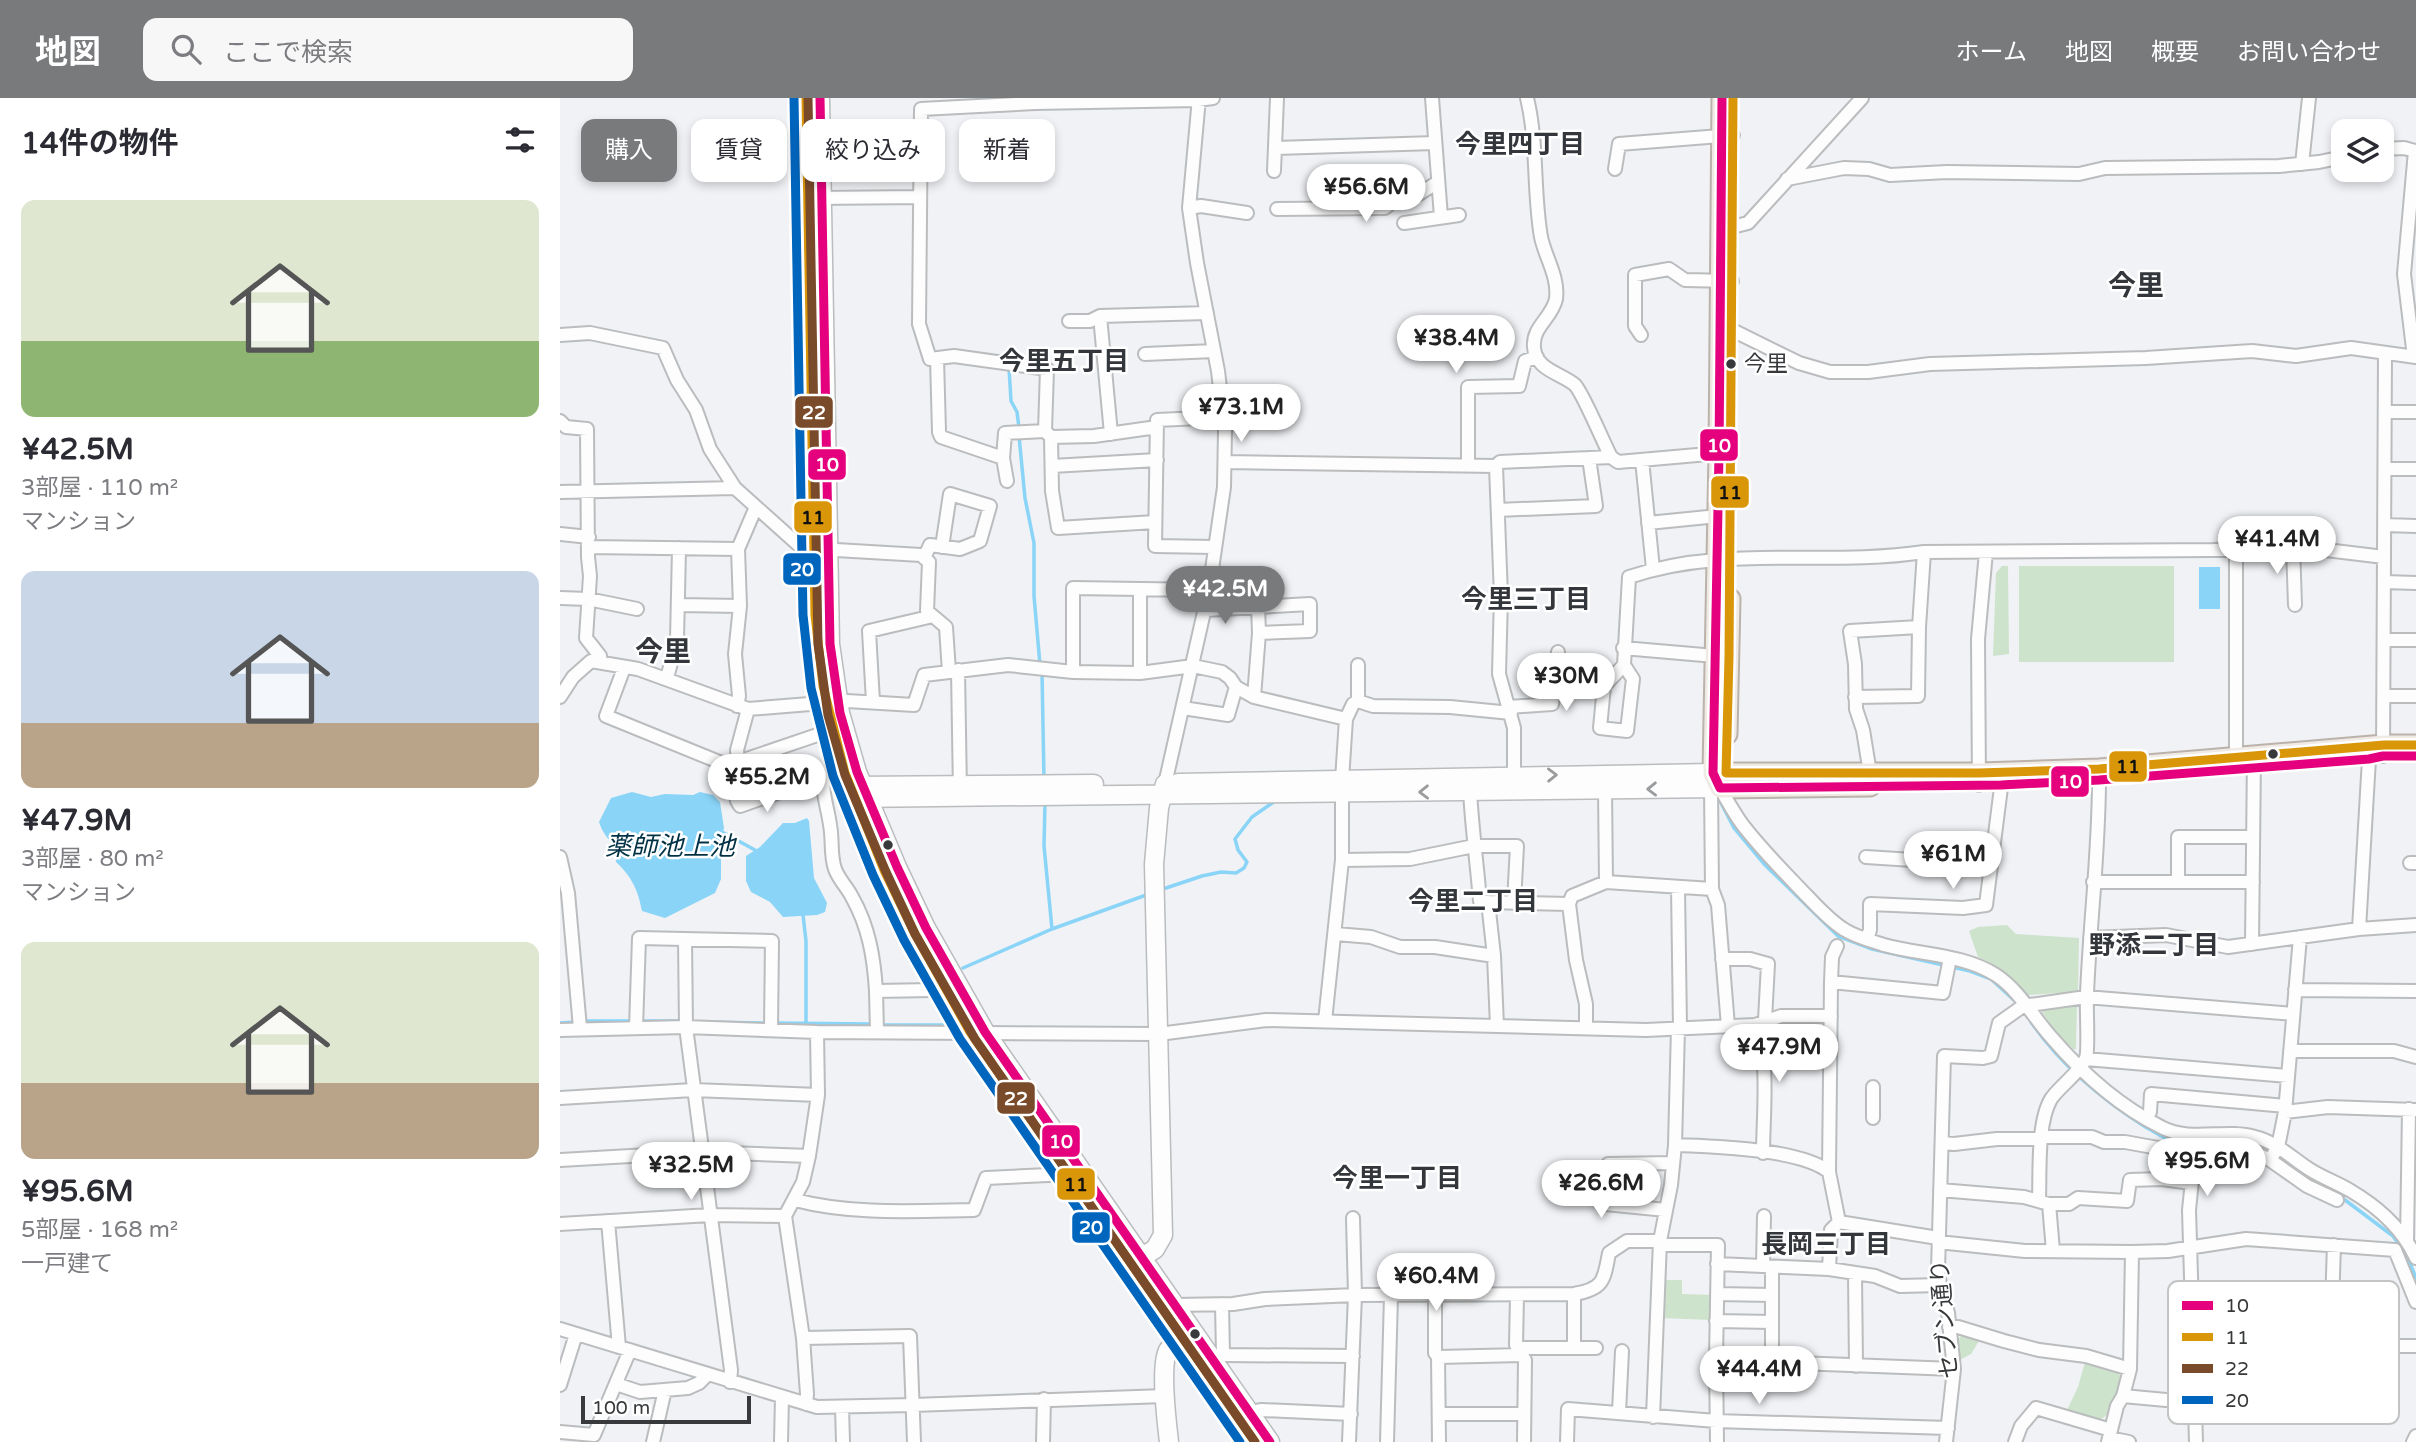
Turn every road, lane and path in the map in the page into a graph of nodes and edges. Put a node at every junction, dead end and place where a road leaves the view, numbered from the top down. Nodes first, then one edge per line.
1 (806, 98) edge
2 (820, 98) edge
3 (1213, 98) edge
4 (1277, 98) edge
5 (1432, 98) edge
6 (1527, 98) edge
7 (1722, 98) edge
8 (1733, 98) edge
9 (1862, 98) edge
10 (2309, 98) edge
11 (1198, 99) edge
12 (1727, 135) junction
13 (1435, 143) junction
14 (1276, 148) junction
15 (2394, 148) edge
16 (2415, 151) edge
17 (2331, 159) edge
18 (2302, 164) junction
19 (1615, 169) dead end
20 (1274, 171) dead end
21 (1787, 179) junction
22 (1438, 182) junction
23 (920, 197) junction
24 (816, 198) junction
25 (1189, 208) junction
26 (1277, 209) dead end
27 (1247, 213) dead end
28 (1459, 215) dead end
29 (1441, 217) junction
30 (1404, 223) dead end
31 (1732, 227) junction
32 (2410, 273) edge
33 (1726, 281) junction
34 (1207, 313) junction
35 (1100, 316) junction
36 (1069, 321) dead end
37 (1730, 329) junction
38 (560, 335) edge
39 (1641, 335) dead end
40 (1214, 351) junction
41 (1145, 354) dead end
42 (2385, 354) junction
43 (1537, 357) junction
44 (2415, 357) edge
45 (937, 358) junction
46 (2385, 412) junction
47 (2416, 412) edge
48 (1223, 417) junction
49 (560, 421) edge
50 (1157, 427) junction
51 (1048, 434) junction
52 (1111, 434) junction
53 (1725, 453) junction
54 (1611, 457) junction
55 (1003, 458) junction
56 (1589, 458) junction
57 (1157, 460) junction
58 (1642, 460) junction
59 (1225, 462) junction
60 (1052, 466) junction
61 (1468, 466) junction
62 (1496, 466) junction
63 (2385, 469) junction
64 (2416, 469) edge
65 (1007, 481) dead end
66 (735, 488) junction
67 (560, 492) edge
68 (589, 492) junction
69 (756, 507) junction
70 (1498, 510) junction
71 (1718, 516) junction
72 (1155, 522) junction
73 (1648, 523) junction
74 (2384, 525) junction
75 (2416, 526) edge
76 (560, 534) edge
77 (588, 542) junction
78 (2293, 546) junction
79 (942, 547) junction
80 (1216, 547) junction
81 (2235, 547) junction
82 (679, 548) junction
83 (738, 549) junction
84 (822, 550) junction
85 (1924, 552) junction
86 (1986, 552) junction
87 (2384, 556) junction
88 (924, 558) junction
89 (1723, 558) junction
90 (1653, 569) junction
91 (2384, 582) junction
92 (2416, 583) edge
93 (1140, 589) junction
94 (1209, 590) junction
95 (560, 598) edge
96 (588, 600) junction
97 (679, 605) junction
98 (2295, 605) dead end
99 (740, 606) junction
100 (1258, 607) junction
101 (637, 609) dead end
102 (1205, 610) junction
103 (933, 616) junction
104 (1919, 627) junction
105 (1259, 633) junction
106 (2384, 639) junction
107 (2416, 640) edge
108 (1623, 648) junction
109 (1558, 652) dead end
110 (1715, 656) junction
111 (601, 662) junction
112 (1359, 665) dead end
113 (1624, 665) junction
114 (1193, 666) junction
115 (624, 668) junction
116 (953, 671) junction
117 (1073, 673) junction
118 (1140, 673) junction
119 (566, 676) edge
120 (667, 678) junction
121 (1236, 687) junction
122 (1254, 696) junction
123 (2384, 696) junction
124 (2416, 696) edge
125 (560, 697) edge
126 (1855, 698) junction
127 (1358, 701) junction
128 (873, 702) junction
129 (832, 703) junction
130 (743, 707) junction
131 (1183, 708) junction
132 (1510, 710) junction
133 (1346, 719) junction
134 (832, 730) junction
135 (2416, 745) edge
136 (2379, 753) junction
137 (2416, 756) edge
138 (2245, 762) junction
139 (735, 763) junction
140 (2099, 775) junction
141 (1514, 776) junction
142 (823, 777) junction
143 (2002, 778) junction
144 (1979, 779) junction
145 (1717, 780) junction
146 (1871, 780) junction
147 (856, 785) junction
148 (1342, 787) junction
149 (1605, 789) junction
150 (960, 790) junction
151 (1163, 790) junction
152 (1470, 791) junction
153 (2253, 837) junction
154 (1474, 845) junction
155 (560, 857) edge
156 (1866, 857) dead end
157 (1342, 860) junction
158 (1991, 865) junction
159 (1605, 882) junction
160 (2093, 882) junction
161 (2178, 882) junction
162 (2253, 882) junction
163 (1678, 887) junction
164 (1712, 889) junction
165 (1488, 902) junction
166 (1514, 902) junction
167 (1569, 904) junction
168 (565, 920) edge
169 (2416, 925) edge
170 (2359, 929) junction
171 (1336, 934) junction
172 (2300, 937) junction
173 (2090, 938) junction
174 (685, 939) junction
175 (1867, 939) junction
176 (2252, 944) junction
177 (1837, 946) dead end
178 (1494, 957) junction
179 (1950, 958) junction
180 (1722, 959) junction
181 (1831, 982) junction
182 (944, 986) junction
183 (2295, 990) junction
184 (2416, 991) edge
185 (876, 992) junction
186 (2087, 997) junction
187 (2023, 1007) junction
188 (2292, 1014) junction
189 (1831, 1016) junction
190 (1325, 1021) junction
191 (579, 1023) junction
192 (636, 1023) junction
193 (686, 1023) junction
194 (1760, 1023) junction
195 (771, 1026) junction
196 (877, 1026) junction
197 (1497, 1026) junction
198 (1728, 1026) junction
199 (1586, 1028) junction
200 (1679, 1028) junction
201 (560, 1030) edge
202 (817, 1032) junction
203 (978, 1032) junction
204 (1159, 1034) junction
205 (2290, 1051) junction
206 (2416, 1057) edge
207 (2078, 1068) junction
208 (2288, 1076) junction
209 (1873, 1087) dead end
210 (693, 1090) junction
211 (818, 1095) junction
212 (560, 1098) edge
213 (2285, 1109) junction
214 (2412, 1110) edge
215 (1873, 1118) dead end
216 (2146, 1118) junction
217 (2042, 1138) junction
218 (1942, 1143) junction
219 (2196, 1143) junction
220 (1675, 1145) junction
221 (701, 1152) junction
222 (1763, 1153) junction
223 (2274, 1154) junction
224 (809, 1156) junction
225 (560, 1160) edge
226 (1673, 1163) junction
227 (2412, 1166) edge
228 (1829, 1172) junction
229 (1069, 1174) junction
230 (2191, 1183) junction
231 (1940, 1191) junction
232 (795, 1200) junction
233 (2337, 1200) dead end
234 (2044, 1202) junction
235 (1666, 1210) junction
236 (710, 1215) junction
237 (785, 1216) junction
238 (1764, 1216) dead end
239 (1353, 1218) dead end
240 (2412, 1220) edge
241 (608, 1221) junction
242 (1839, 1222) junction
243 (560, 1224) edge
244 (1938, 1240) junction
245 (1659, 1243) junction
246 (2334, 1245) junction
247 (2401, 1245) junction
248 (2190, 1247) junction
249 (2053, 1251) junction
250 (2132, 1252) junction
251 (2416, 1258) edge
252 (1136, 1261) junction
253 (1717, 1264) junction
254 (1768, 1267) junction
255 (1829, 1269) junction
256 (1855, 1274) junction
257 (2191, 1281) edge
258 (2333, 1281) edge
259 (1940, 1285) junction
260 (1574, 1294) junction
261 (1717, 1294) junction
262 (1355, 1295) junction
263 (1772, 1295) junction
264 (1391, 1296) junction
265 (1435, 1296) junction
266 (1517, 1296) junction
267 (2416, 1302) edge
268 (1222, 1304) junction
269 (1175, 1305) junction
270 (1716, 1321) junction
271 (1772, 1322) junction
272 (1949, 1327) junction
273 (560, 1329) edge
274 (576, 1334) junction
275 (1189, 1337) junction
276 (803, 1338) junction
277 (1574, 1348) junction
278 (1596, 1348) dead end
279 (625, 1349) junction
280 (1622, 1351) dead end
281 (1520, 1352) junction
282 (1217, 1356) junction
283 (1353, 1356) junction
284 (1438, 1357) junction
285 (1716, 1360) junction
286 (1772, 1363) junction
287 (1856, 1366) junction
288 (1954, 1369) junction
289 (2130, 1369) junction
290 (707, 1375) junction
291 (730, 1382) junction
292 (616, 1384) junction
293 (560, 1385) edge
294 (665, 1390) junction
295 (1165, 1395) junction
296 (2123, 1396) junction
297 (782, 1397) junction
298 (1044, 1399) junction
299 (2168, 1399) edge
300 (806, 1404) junction
301 (913, 1405) junction
302 (842, 1407) junction
303 (1250, 1412) junction
304 (1619, 1412) junction
305 (1350, 1414) junction
306 (1439, 1414) junction
307 (1524, 1414) junction
308 (1653, 1417) junction
309 (1716, 1421) junction
310 (2196, 1424) edge
311 (1948, 1428) junction
312 (560, 1432) edge
313 (2416, 1436) edge
314 (2109, 1437) edge
315 (653, 1442) edge
316 (781, 1442) edge
317 (843, 1442) edge
318 (914, 1442) edge
319 (1043, 1442) edge
320 (1169, 1442) edge
321 (1255, 1442) edge
322 (1270, 1442) edge
323 (1349, 1442) edge
324 (1387, 1442) edge
325 (1439, 1442) edge
326 (1524, 1442) edge
327 (1567, 1442) edge
328 (1717, 1442) edge
329 (1946, 1442) edge
330 (2015, 1442) edge
331 (2129, 1442) edge
332 (2196, 1442) edge
333 (2413, 1442) edge

1 - 24 street
2 - 24 street
3 - 11 street
4 - 14 street
5 - 13 street
6 - 43 street
7 - 12 main road
8 - 12 main road
9 - 21 street
10 - 18 street
11 - 23 street
11 - 25 street
12 - 19 street
12 - 31 main road
12 - 33 main road
13 - 14 street
13 - 22 street
14 - 20 street
15 - 16 street
16 - 32 street
17 - 18 street
18 - 21 street
21 - 31 street
22 - 26 street
22 - 29 street
23 - 24 street
23 - 45 street
24 - 84 street
25 - 27 street
25 - 34 street
28 - 29 street
29 - 30 street
31 - 33 main road
32 - 44 street
33 - 37 main road
33 - 39 street
33 - 53 main road
34 - 35 street
34 - 40 street
35 - 36 street
35 - 52 street
37 - 42 street
37 - 53 main road
38 - 66 street
40 - 41 street
40 - 48 street
42 - 44 street
42 - 46 street
43 - 54 street
43 - 61 street
45 - 51 street
45 - 55 street
46 - 47 street
46 - 63 street
48 - 50 street
48 - 59 street
49 - 68 street
50 - 52 street
50 - 57 street
51 - 52 street
51 - 55 street
51 - 60 street
53 - 58 street
53 - 71 main road
53 - 89 main road
54 - 56 street
54 - 58 street
55 - 65 street
56 - 62 street
56 - 70 street
57 - 60 street
57 - 72 street
58 - 73 street
59 - 61 street
59 - 80 street
60 - 72 street
61 - 62 street
62 - 70 street
63 - 64 street
63 - 74 street
66 - 68 street
66 - 69 street
67 - 68 street
68 - 77 street
69 - 83 street
69 - 84 street
70 - 132 street
71 - 73 street
71 - 89 main road
72 - 80 street
73 - 90 street
74 - 75 street
74 - 87 street
76 - 77 street
77 - 82 street
77 - 96 street
78 - 81 street
78 - 87 street
78 - 98 street
79 - 79 street
79 - 88 street
80 - 94 street
81 - 86 street
81 - 138 street
82 - 83 street
82 - 97 street
83 - 99 street
84 - 88 street
84 - 129 street
85 - 86 street
85 - 89 street
85 - 104 street
86 - 144 street
87 - 91 street
88 - 103 street
89 - 90 street
89 - 110 main road
89 - 145 main road
90 - 108 street
91 - 92 street
91 - 106 street
93 - 94 street
93 - 117 street
93 - 118 street
94 - 102 street
95 - 96 street
96 - 101 street
96 - 111 street
97 - 99 street
97 - 120 street
99 - 130 street
100 - 102 street
100 - 105 street
100 - 105 street
102 - 114 street
103 - 116 street
103 - 128 street
104 - 126 street
104 - 126 street
105 - 122 street
106 - 107 street
106 - 123 street
108 - 110 street
108 - 113 street
109 - 132 street
110 - 145 main road
111 - 115 street
111 - 119 street
112 - 127 street
113 - 113 street
114 - 118 street
114 - 121 street
114 - 131 street
115 - 120 street
115 - 139 street
116 - 117 street
116 - 128 street
116 - 150 street
117 - 118 street
119 - 125 street
120 - 130 street
121 - 122 street
121 - 131 street
122 - 133 street
123 - 124 street
123 - 136 street
126 - 146 street
127 - 132 street
127 - 133 street
128 - 129 street
129 - 130 street
129 - 134 street
129 - 147 street
130 - 139 street
131 - 151 street
132 - 141 street
133 - 148 street
134 - 139 street
134 - 147 street
135 - 136 main road
136 - 137 main road
136 - 138 main road
136 - 170 street
138 - 140 main road
138 - 153 street
139 - 142 street
140 - 143 main road
140 - 160 street
141 -> 145 street
141 - 148 street
142 - 147 street
142 - 185 street
143 - 144 main road
143 - 158 street
144 - 146 main road
145 - 146 main road
145 -> 149 street
145 - 164 street
145 - 175 street
147 - 150 street
147 - 182 street
147 - 203 street
148 - 151 street
152 -> 148 street
148 - 157 street
149 - 152 street
149 - 159 street
150 - 151 street
151 - 204 street
152 - 154 street
153 - 161 street
153 - 162 street
154 - 157 street
154 - 165 street
154 - 166 street
155 - 168 street
156 - 158 street
157 - 171 street
158 - 175 street
159 - 163 street
159 - 167 street
160 - 161 street
160 - 173 street
161 - 162 street
162 - 176 street
163 - 164 street
163 - 200 street
164 - 180 street
165 - 166 street
165 - 178 street
166 - 167 street
167 - 199 street
168 - 191 street
169 - 170 street
170 - 172 street
171 - 178 street
171 - 190 street
172 - 176 street
172 - 183 street
173 - 176 street
173 - 186 street
174 - 192 street
174 - 193 street
174 - 195 street
175 - 179 street
177 - 181 street
178 - 197 street
179 - 181 street
179 - 187 street
180 - 194 street
180 - 198 street
181 - 189 street
182 - 185 street
182 - 203 street
183 - 184 street
183 - 188 street
185 - 196 street
186 - 187 street
186 - 188 street
186 - 207 street
187 - 207 street
187 - 218 street, セブン通り
188 - 205 street
189 - 194 street
189 - 228 street
190 - 197 street
190 - 204 street
191 - 192 street
191 - 201 street
192 - 193 street
193 - 195 street
193 - 210 street
194 - 198 street
194 - 222 street
195 - 202 street
196 - 202 street
196 - 203 street
197 - 199 street
198 - 200 street
199 - 200 street
200 - 220 street
202 - 211 street
203 - 204 street
203 - 229 street
203 - 252 street
204 - 252 street
205 - 206 street
205 - 208 street
207 - 208 street
207 - 216 street
207 - 217 street
208 - 213 street
209 - 215 street
210 - 211 street
210 - 212 street
210 - 221 street
211 - 224 street
213 - 214 street
213 - 216 street
213 - 223 street
214 - 227 street
216 - 219 street
217 - 218 street
217 - 219 street
217 - 234 street
218 - 231 street, セブン通り
219 - 223 street
219 - 230 street
220 - 222 street
220 - 226 street
221 - 224 street
221 - 225 street
221 - 236 street
222 - 228 street
223 - 233 street
223 - 247 street
224 - 232 street
226 - 235 street
226 - 235 street
227 - 240 street
228 - 242 street
229 - 232 street
229 - 252 street
230 - 234 street
230 - 248 street
231 - 234 street
231 - 244 street, セブン通り
232 - 237 street
234 - 249 street
235 - 245 street
236 - 237 street
236 - 241 street
236 - 291 street
237 - 276 street
238 - 254 street
239 - 262 street
240 - 247 street
241 - 243 street
241 - 279 street
242 - 244 street
242 - 255 street
244 - 249 street
244 - 259 street, セブン通り
245 - 253 street
245 - 260 street
245 - 308 street
246 - 247 street
246 - 248 street
246 - 258 street
247 - 251 street
247 - 267 street
248 - 250 street
248 - 257 street
249 - 250 street
250 - 289 street
252 - 269 street
252 - 275 street
253 - 254 street
253 - 261 street
254 - 255 street
254 - 263 street
255 - 256 street
256 - 259 street
256 - 287 street
259 - 272 street, セブン通り
260 - 266 street
260 - 277 street
261 - 263 street
261 - 270 street
262 - 264 street
262 - 268 street
262 - 283 street
263 - 271 street
264 - 265 street
264 - 324 street
265 - 266 street
265 - 284 street
266 - 281 street
268 - 269 street
268 - 282 street
269 - 275 street
270 - 271 street
270 - 285 street
271 - 286 street
272 - 288 street, セブン通り
272 - 289 street
273 - 274 street
274 - 279 street
274 - 293 street
275 - 282 street
275 - 295 street
275 - 321 street
276 - 300 street
276 - 301 street
277 - 278 street
277 - 281 street
279 - 290 street
279 - 292 street
280 - 304 street
281 - 284 street
281 - 307 street
282 - 283 street
282 - 303 street
283 - 305 street
284 - 306 street
285 - 286 street
285 - 309 street
286 - 287 street
287 - 288 street
288 - 311 street, セブン通り
289 - 296 street
290 - 291 street
290 - 294 street
291 - 297 street
292 - 294 street
292 - 312 street
294 - 315 street
295 - 298 street
295 - 320 street
296 - 299 street
296 - 314 street
297 - 300 street
297 - 316 street
298 - 301 street
298 - 319 street
300 - 302 street
301 - 302 street
301 - 318 street
302 - 317 street
303 - 305 street
303 - 322 street
304 - 308 street
304 - 327 street
305 - 323 street
306 - 307 street
306 - 325 street
307 - 326 street
308 - 309 street
309 - 311 street
309 - 328 street
310 - 332 street
311 - 329 street, セブン通り
313 - 333 street
314 - 330 street
314 - 331 street

